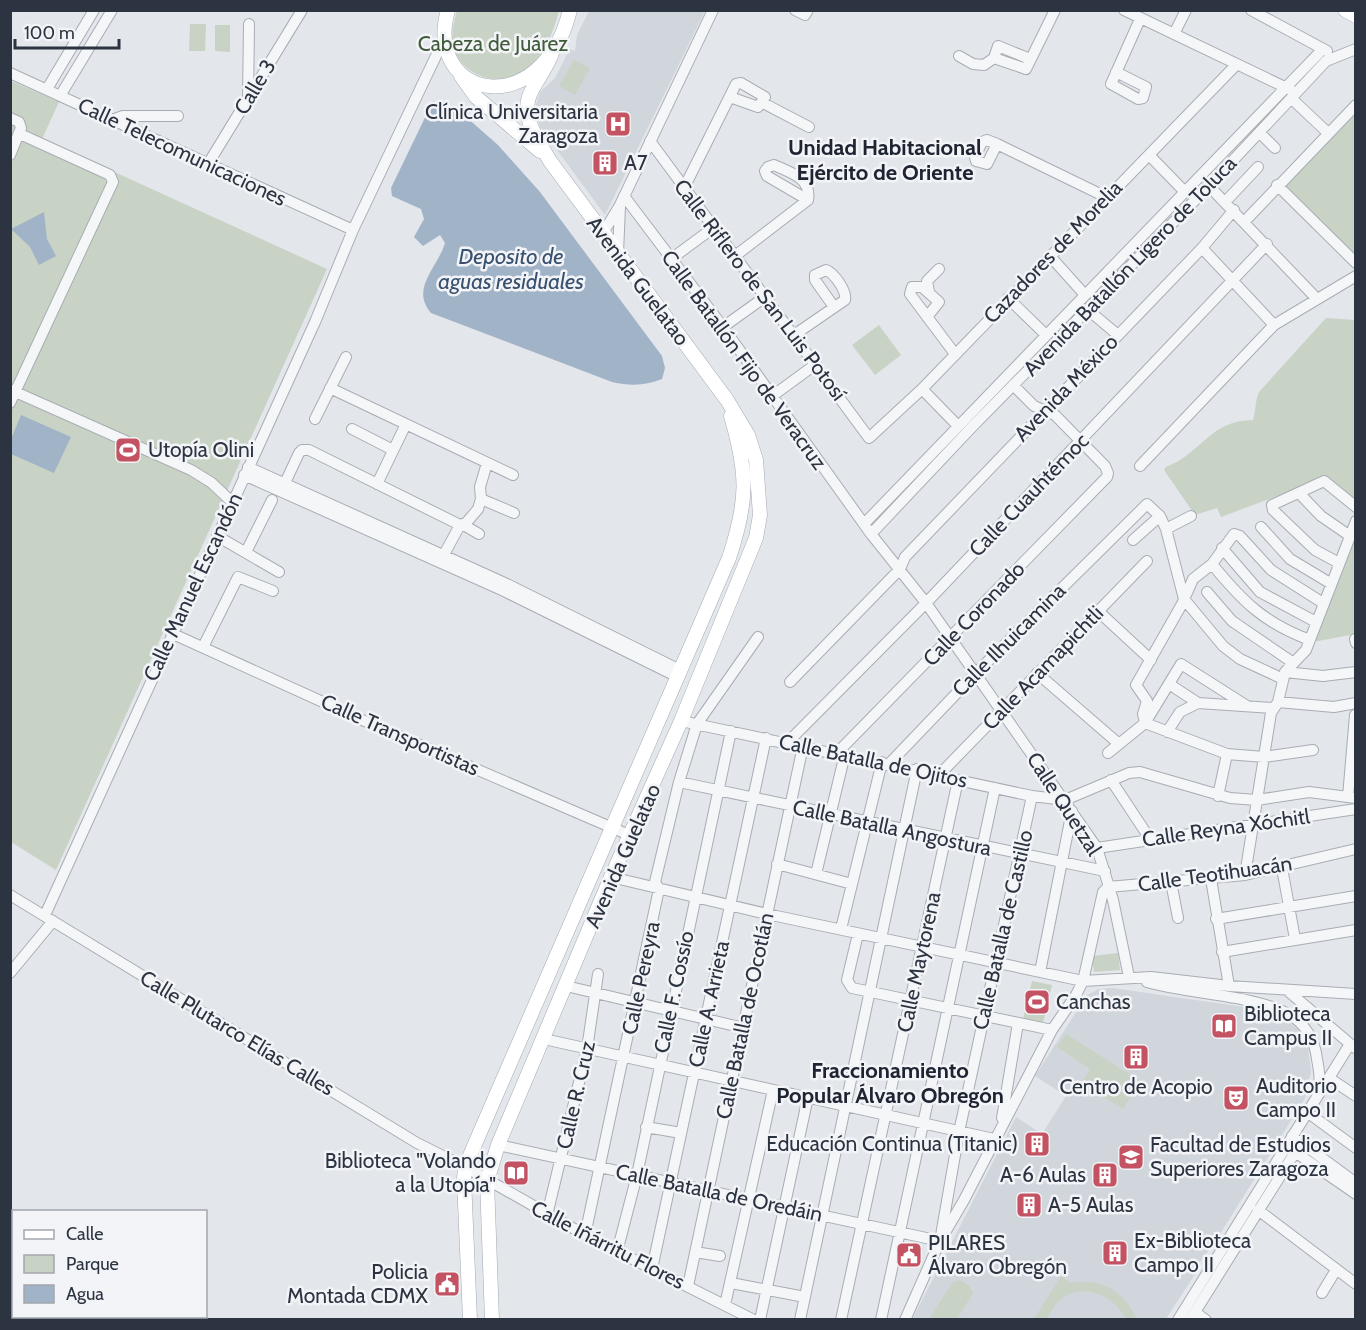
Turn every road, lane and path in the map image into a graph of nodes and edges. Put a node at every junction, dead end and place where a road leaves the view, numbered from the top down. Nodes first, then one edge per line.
1 (302, 10) edge
2 (570, 10) edge
3 (713, 10) edge
4 (795, 10) edge
5 (808, 10) edge
6 (1055, 10) edge
7 (1124, 10) edge
8 (1186, 10) edge
9 (1251, 10) edge
10 (1345, 10) edge
11 (94, 11) edge
12 (109, 15) edge
13 (1356, 16) edge
14 (1140, 19) junction
15 (446, 20) edge
16 (249, 24) dead end
17 (1174, 34) junction
18 (1356, 49) edge
19 (1322, 50) junction
20 (1337, 54) junction
21 (550, 56) junction
22 (959, 56) dead end
23 (431, 64) junction
24 (1236, 65) junction
25 (455, 66) junction
26 (1116, 72) dead end
27 (10, 73) edge
28 (1286, 88) junction
29 (47, 89) junction
30 (60, 96) junction
31 (1294, 96) junction
32 (730, 97) junction
33 (248, 100) junction
34 (763, 103) junction
35 (1356, 105) edge
36 (178, 116) dead end
37 (10, 118) edge
38 (112, 120) junction
39 (809, 127) dead end
40 (1260, 133) junction
41 (1328, 133) junction
42 (20, 134) junction
43 (651, 141) junction
44 (997, 144) dead end
45 (1275, 148) dead end
46 (10, 155) edge
47 (1149, 155) junction
48 (550, 161) junction
49 (208, 164) junction
50 (1258, 167) dead end
51 (1277, 185) junction
52 (1209, 186) junction
53 (684, 188) junction
54 (1185, 192) junction
55 (1106, 197) junction
56 (808, 200) dead end
57 (622, 201) junction
58 (1226, 201) junction
59 (1234, 210) junction
60 (1245, 221) junction
61 (713, 228) junction
62 (353, 230) junction
63 (603, 233) junction
64 (1267, 244) junction
65 (1202, 248) junction
66 (618, 253) junction
67 (735, 256) junction
68 (1050, 256) junction
69 (671, 259) junction
70 (1356, 263) edge
71 (939, 269) dead end
72 (1356, 276) edge
73 (1232, 282) junction
74 (929, 292) junction
75 (1085, 295) junction
76 (765, 297) junction
77 (1008, 298) junction
78 (1317, 299) junction
79 (834, 307) dead end
80 (1087, 309) junction
81 (927, 317) junction
82 (1274, 325) junction
83 (723, 327) junction
84 (794, 335) junction
85 (1046, 335) junction
86 (1118, 335) junction
87 (955, 354) junction
88 (346, 357) dead end
89 (816, 364) junction
90 (1013, 385) junction
91 (330, 388) junction
92 (922, 388) junction
93 (771, 397) junction
94 (12, 398) edge
95 (727, 400) junction
96 (1043, 411) junction
97 (315, 419) dead end
98 (406, 424) junction
99 (958, 426) junction
100 (352, 429) dead end
101 (869, 438) joint
102 (1080, 441) junction
103 (393, 450) junction
104 (487, 463) junction
105 (1140, 466) dead end
106 (246, 471) junction
107 (513, 475) dead end
108 (285, 483) junction
109 (377, 484) junction
110 (907, 488) junction
111 (1299, 493) junction
112 (481, 499) junction
113 (272, 500) dead end
114 (232, 502) junction
115 (1356, 507) edge
116 (514, 513) dead end
117 (1160, 516) junction
118 (1191, 516) dead end
119 (351, 519) junction
120 (1356, 521) edge
121 (463, 524) junction
122 (864, 524) junction
123 (1261, 528) dead end
124 (1166, 529) junction
125 (479, 534) dead end
126 (871, 534) junction
127 (217, 536) junction
128 (1350, 536) junction
129 (1132, 540) dead end
130 (1222, 548) junction
131 (246, 552) junction
132 (442, 559) junction
133 (1147, 561) dead end
134 (1212, 564) junction
135 (1339, 564) junction
136 (900, 569) junction
137 (279, 572) dead end
138 (1330, 583) junction
139 (273, 591) dead end
140 (1207, 592) dead end
141 (1184, 599) junction
142 (926, 603) junction
143 (1323, 603) junction
144 (1098, 611) junction
145 (1316, 622) junction
146 (171, 633) junction
147 (758, 637) dead end
148 (951, 638) junction
149 (1310, 640) junction
150 (203, 647) junction
151 (1151, 660) junction
152 (1292, 662) junction
153 (1356, 672) edge
154 (1036, 673) junction
155 (679, 674) junction
156 (976, 674) junction
157 (1283, 675) junction
158 (790, 682) dead end
159 (1169, 684) junction
160 (1198, 703) junction
161 (1356, 703) edge
162 (1247, 706) junction
163 (1274, 708) junction
164 (1001, 709) junction
165 (1354, 716) edge
166 (681, 721) junction
167 (1145, 723) junction
168 (697, 724) junction
169 (731, 731) junction
170 (1167, 732) junction
171 (766, 738) junction
172 (788, 743) junction
173 (1119, 744) junction
174 (803, 746) junction
175 (1313, 750) dead end
176 (1108, 753) dead end
177 (841, 754) junction
178 (1227, 754) junction
179 (1264, 757) junction
180 (886, 763) junction
181 (917, 769) junction
182 (939, 775) junction
183 (958, 780) junction
184 (1111, 780) junction
185 (679, 782) junction
186 (995, 788) junction
187 (716, 791) junction
188 (1032, 796) junction
189 (1218, 796) junction
190 (1352, 797) edge
191 (752, 799) junction
192 (1065, 800) junction
193 (1257, 800) junction
194 (789, 806) junction
195 (1356, 809) edge
196 (1072, 811) junction
197 (831, 815) junction
198 (868, 824) junction
199 (1255, 825) junction
200 (611, 828) junction
201 (904, 831) junction
202 (629, 835) junction
203 (946, 839) junction
204 (1150, 839) junction
205 (982, 847) junction
206 (1097, 848) junction
207 (1356, 849) edge
208 (1020, 855) junction
209 (777, 864) junction
210 (1063, 864) junction
211 (1282, 868) junction
212 (1105, 871) junction
213 (816, 874) junction
214 (1245, 875) junction
215 (611, 877) junction
216 (1211, 879) junction
217 (1171, 882) junction
218 (852, 884) junction
219 (1108, 887) junction
220 (659, 889) junction
221 (10, 895) edge
222 (1356, 896) edge
223 (694, 897) junction
224 (730, 905) junction
225 (1289, 907) junction
226 (767, 914) junction
227 (49, 918) junction
228 (1178, 918) dead end
229 (1216, 919) junction
230 (841, 929) junction
231 (1356, 930) edge
232 (858, 933) junction
233 (880, 938) junction
234 (1295, 939) junction
235 (921, 947) junction
236 (1222, 952) junction
237 (958, 955) junction
238 (995, 962) junction
239 (1040, 972) junction
240 (10, 973) edge
241 (598, 974) dead end
242 (1132, 977) junction
243 (1083, 981) junction
244 (566, 986) junction
245 (1229, 986) junction
246 (869, 991) junction
247 (1288, 991) junction
248 (1356, 994) edge
249 (596, 995) junction
250 (910, 1000) junction
251 (636, 1004) junction
252 (946, 1008) junction
253 (670, 1011) junction
254 (983, 1015) junction
255 (705, 1019) junction
256 (1018, 1023) junction
257 (744, 1028) junction
258 (1052, 1030) junction
259 (544, 1039) junction
260 (1353, 1046) edge
261 (587, 1049) junction
262 (624, 1056) junction
263 (658, 1065) junction
264 (694, 1072) junction
265 (1329, 1078) junction
266 (732, 1081) junction
267 (773, 1090) junction
268 (808, 1096) junction
269 (1356, 1096) edge
270 (1314, 1099) junction
271 (845, 1105) junction
272 (1306, 1112) junction
273 (886, 1114) junction
274 (921, 1123) junction
275 (1001, 1126) junction
276 (646, 1127) junction
277 (959, 1132) junction
278 (681, 1133) junction
279 (1292, 1136) junction
280 (994, 1139) junction
281 (498, 1145) junction
282 (1356, 1148) edge
283 (561, 1159) junction
284 (465, 1167) junction
285 (600, 1167) junction
286 (637, 1175) junction
287 (487, 1180) junction
288 (671, 1183) junction
289 (1356, 1183) edge
290 (709, 1191) junction
291 (1356, 1194) edge
292 (750, 1200) junction
293 (784, 1208) junction
294 (1258, 1210) junction
295 (547, 1215) junction
296 (823, 1216) junction
297 (862, 1225) junction
298 (899, 1234) junction
299 (585, 1235) junction
300 (940, 1241) junction
301 (695, 1251) junction
302 (617, 1252) junction
303 (720, 1256) dead end
304 (1224, 1257) junction
305 (652, 1269) junction
306 (1336, 1269) junction
307 (731, 1283) junction
308 (1356, 1284) edge
309 (688, 1286) junction
310 (767, 1289) junction
311 (1322, 1293) dead end
312 (805, 1297) junction
313 (725, 1305) junction
314 (1193, 1316) edge
315 (470, 1320) edge
316 (492, 1320) edge
317 (754, 1320) edge
318 (760, 1320) edge
319 (800, 1320) edge
320 (842, 1320) edge
321 (881, 1320) edge
322 (904, 1320) edge
323 (1178, 1320) edge
324 (1206, 1320) edge

1 - 33 street, Calle 3
2 - 21 main road
3 - 43 street
4 - 5 street
6 - 22 street
7 - 14 street
8 - 17 street
9 - 19 street
10 - 13 main road
11 - 12 street
11 - 29 street
12 - 30 street
14 - 17 street
14 - 26 street
15 - 23 street, Calle Manuel Escandón
15 - 25 main road, Avenida Guelatao
16 - 33 street
17 - 24 street
18 - 20 street, Avenida Batallón Ligero de Toluca
19 - 20 street
19 - 28 street, Avenida Batallón Ligero de Toluca
20 - 31 street, Avenida Batallón Ligero de Toluca
21 - 25 main road
21 - 48 main road, Avenida Guelatao
23 - 25 street
23 - 62 street, Calle Manuel Escandón
24 - 28 street
24 - 47 street, Cazadores de Morelia
25 - 48 main road, Avenida Guelatao
27 - 29 street, Calle Telecomunicaciones
28 - 31 street
28 - 54 street, Avenida Batallón Ligero de Toluca
29 - 30 street, Calle Telecomunicaciones
30 - 38 street, Calle Telecomunicaciones
31 - 40 street, Avenida Batallón Ligero de Toluca
31 - 41 street
32 - 34 street
32 - 34 street
32 - 53 street
33 - 49 street, Calle 3
34 - 39 street
35 - 41 street
36 - 38 street
37 - 42 street
38 - 49 street, Calle Telecomunicaciones
40 - 45 street
40 - 52 street, Avenida Batallón Ligero de Toluca
41 - 51 street
42 - 46 street
42 - 94 street
43 - 53 street, Calle Riflero de San Luis Potosí
43 - 57 street
44 - 55 street
47 - 54 street
47 - 55 street, Cazadores de Morelia
48 - 63 main road, Avenida Guelatao
49 - 62 street, Calle Telecomunicaciones
50 - 58 street
51 - 60 street
51 - 70 street
52 - 58 street
52 - 80 street, Avenida Batallón Ligero de Toluca
53 - 61 street, Calle Riflero de San Luis Potosí
54 - 75 street, Avenida Batallón Ligero de Toluca
55 - 68 street, Cazadores de Morelia
56 - 67 street
57 - 63 street
57 - 66 street
57 - 69 street, Calle Batallón Fijo de Veracruz
58 - 59 street
59 - 60 street
59 - 65 street, Avenida México
60 - 64 street
61 - 67 street, Calle Riflero de San Luis Potosí
61 - 69 street
62 - 106 street, Calle Manuel Escandón
63 - 66 main road, Avenida Guelatao
64 - 73 street, Calle Cuauhtémoc
64 - 78 street
65 - 73 street
65 - 86 street, Avenida México
66 - 95 main road, Avenida Guelatao
67 - 76 street, Calle Riflero de San Luis Potosí
68 - 75 street
68 - 77 street, Cazadores de Morelia
69 - 83 street, Calle Batallón Fijo de Veracruz
71 - 74 street
72 - 78 street
73 - 82 street
73 - 102 street, Calle Cuauhtémoc
74 - 81 street
74 - 81 street
75 - 85 street, Avenida Batallón Ligero de Toluca
76 - 83 street
76 - 84 street, Calle Riflero de San Luis Potosí
77 - 85 street
77 - 87 street, Cazadores de Morelia
78 - 82 street
79 - 84 street
80 - 86 street
80 - 90 street, Avenida Batallón Ligero de Toluca
81 - 87 street
82 - 105 street
83 - 93 street, Calle Batallón Fijo de Veracruz
84 - 89 street, Calle Riflero de San Luis Potosí
85 - 99 street, Avenida Batallón Ligero de Toluca
86 - 96 street, Avenida México
87 - 92 street, Cazadores de Morelia
88 - 91 street
89 - 93 street
89 - 101 street, Calle Riflero de San Luis Potosí
90 - 96 street
90 - 110 street, Avenida Batallón Ligero de Toluca
91 - 97 street
91 - 98 street
92 - 99 street
92 - 101 street, Cazadores de Morelia
93 - 122 street, Calle Batallón Fijo de Veracruz
94 - 114 street
95 - 155 main road, Avenida Guelatao
95 - 166 main road, Avenida Guelatao
96 - 102 street
96 - 136 street, Avenida México
98 - 103 street
98 - 104 street
99 - 110 street, Avenida Batallón Ligero de Toluca
100 - 103 street
102 - 142 street, Calle Cuauhtémoc
102 - 148 street, Calle Coronado
103 - 109 street
104 - 107 street
104 - 112 street
106 - 108 street
106 - 114 street, Calle Manuel Escandón
106 - 119 street
108 - 109 street
108 - 119 street
109 - 121 street
110 - 122 street, Avenida Batallón Ligero de Toluca
110 - 126 street, Avenida Batallón Ligero de Toluca
111 - 115 street
111 - 128 street
111 - 135 street
112 - 116 street
112 - 121 street
113 - 131 street
114 - 127 street, Calle Manuel Escandón
117 - 124 street
117 - 129 street
117 - 156 street, Calle Ilhuicamina
118 - 124 street
119 - 132 street
120 - 128 street
121 - 125 street
121 - 132 street
122 - 126 street, Calle Quetzal
123 - 138 street
124 - 141 street
126 - 136 street, Calle Quetzal
127 - 131 street
127 - 146 street, Calle Manuel Escandón
128 - 135 street
130 - 134 street
130 - 143 street
130 - 145 street
131 - 137 street
132 - 155 street
133 - 144 street, Calle Acamapichtli
134 - 141 street
134 - 149 street
135 - 138 street
136 - 142 street, Calle Quetzal
136 - 158 street, Avenida México
138 - 143 street
139 - 150 street
140 - 152 street
141 - 151 street
141 - 157 street
142 - 148 street, Calle Quetzal
142 - 172 street, Calle Cuauhtémoc
143 - 145 street
144 - 151 street
144 - 154 street, Calle Acamapichtli
145 - 149 street
146 - 150 street, Calle Transportistas
146 - 227 street, Calle Manuel Escandón
147 - 168 street
148 - 156 street, Calle Quetzal
148 - 177 street, Calle Coronado
149 - 152 street
150 - 200 street, Calle Transportistas
151 - 167 street
152 - 157 street
153 - 157 street
154 - 164 street, Calle Acamapichtli
154 - 173 street
155 - 200 main road, Avenida Guelatao
156 - 164 street, Calle Quetzal
156 - 180 street, Calle Ilhuicamina
157 - 163 street
159 - 160 street
159 - 162 street
159 - 167 street
160 - 162 street
160 - 170 street
161 - 163 street
162 - 163 street
163 - 179 street
164 - 182 street, Calle Acamapichtli
164 - 192 street, Calle Quetzal
165 - 190 street
166 - 168 street, Calle Batalla de Ojitos
166 - 202 main road, Avenida Guelatao
167 - 170 street
167 - 173 street
168 - 169 street, Calle Batalla de Ojitos
168 - 185 street, Calle Pereyra
169 - 171 street, Calle Batalla de Ojitos
169 - 187 street, Calle F. Cossío
170 - 178 street
171 - 172 street, Calle Batalla de Ojitos
171 - 191 street, Calle A. Arrieta
172 - 174 street, Calle Batalla de Ojitos
173 - 176 street
174 - 177 street, Calle Batalla de Ojitos
174 - 194 street, Calle Batalla de Ocotlán
175 - 179 street
177 - 180 street, Calle Batalla de Ojitos
177 - 197 street
178 - 179 street
178 - 189 street
179 - 193 street
180 - 181 street, Calle Batalla de Ojitos
180 - 198 street
181 - 182 street, Calle Batalla de Ojitos
181 - 201 street
182 - 183 street, Calle Batalla de Ojitos
183 - 186 street, Calle Batalla de Ojitos
183 - 203 street, Calle Maytorena
184 - 189 street
184 - 192 street
184 - 204 street
185 - 187 street, Calle Batalla Angostura
185 - 220 street, Calle Pereyra
186 - 188 street, Calle Batalla de Ojitos
186 - 205 street
187 - 191 street, Calle Batalla Angostura
187 - 223 street, Calle F. Cossío
188 - 192 street, Calle Batalla de Ojitos
188 - 208 street, Calle Batalla de Castillo
189 - 193 street
190 - 193 street
191 - 194 street, Calle Batalla Angostura
191 - 224 street, Calle A. Arrieta
192 - 196 street, Calle Quetzal
193 - 199 street
194 - 197 street, Calle Batalla Angostura
194 - 209 street, Calle Batalla de Ocotlán
195 - 199 street, Calle Reyna Xóchitl
196 - 206 street, Calle Quetzal
196 - 210 street
197 - 198 street, Calle Batalla Angostura
197 - 213 street
198 - 201 street, Calle Batalla Angostura
198 - 218 street
199 - 204 street, Calle Reyna Xóchitl
199 - 214 street
200 - 202 street, Calle Transportistas
200 - 284 main road, Avenida Guelatao
201 - 203 street, Calle Batalla Angostura
201 - 233 street
202 - 215 main road, Avenida Guelatao
203 - 205 street, Calle Batalla Angostura
203 - 235 street, Calle Maytorena
204 - 206 street, Calle Reyna Xóchitl
205 - 208 street, Calle Batalla Angostura
205 - 237 street
206 - 212 street, Calle Quetzal
207 - 211 street, Calle Teotihuacán
208 - 210 street, Calle Batalla Angostura
208 - 238 street, Calle Batalla de Castillo
209 - 213 street
209 - 226 street, Calle Batalla de Ocotlán
210 - 212 street, Calle Batalla Angostura
210 - 239 street
211 - 214 street, Calle Teotihuacán
211 - 225 street
212 - 219 street, Calle Quetzal
213 - 218 street
214 - 216 street, Calle Teotihuacán
215 - 220 street
215 - 244 main road, Avenida Guelatao
216 - 217 street, Calle Teotihuacán
216 - 229 street
217 - 219 street, Calle Teotihuacán
217 - 228 street
218 - 230 street
219 - 242 street, Calle Quetzal
219 - 243 street
220 - 223 street
220 - 251 street, Calle Pereyra
221 - 227 street, Calle Plutarco Elías Calles
222 - 225 street
223 - 224 street
223 - 253 street, Calle F. Cossío
224 - 226 street
224 - 255 street, Calle A. Arrieta
225 - 229 street
225 - 234 street
226 - 230 street
226 - 257 street, Calle Batalla de Ocotlán
227 - 240 street, Calle Manuel Escandón
227 - 284 street, Calle Plutarco Elías Calles
229 - 236 street
230 - 232 street
231 - 234 street
232 - 233 street
232 - 246 street
233 - 235 street
233 - 246 street
234 - 236 street
235 - 237 street
235 - 250 street, Calle Maytorena
236 - 245 street
237 - 238 street
237 - 252 street
238 - 239 street
238 - 254 street, Calle Batalla de Castillo
239 - 243 street
241 - 249 street, Calle R. Cruz
242 - 243 street
242 - 245 street
242 - 270 street
243 - 258 street
244 - 249 street
244 - 259 main road, Avenida Guelatao
245 - 247 street
246 - 250 street
246 - 271 street
247 - 248 street
247 - 260 street
249 - 251 street
249 - 261 street, Calle R. Cruz
250 - 252 street
250 - 273 street, Calle Maytorena
251 - 253 street
251 - 262 street, Calle Pereyra
252 - 254 street
252 - 274 street
253 - 255 street
253 - 263 street, Calle F. Cossío
254 - 256 street
254 - 277 street, Calle Batalla de Castillo
255 - 257 street
255 - 264 street, Calle A. Arrieta
256 - 258 street
256 - 275 street
257 - 266 street, Calle Batalla de Ocotlán
258 - 275 street
259 - 261 street
259 - 281 main road, Avenida Guelatao
260 - 265 street
261 - 262 street
261 - 283 street, Calle R. Cruz
262 - 263 street
262 - 285 street, Calle Pereyra
263 - 264 street
263 - 276 street, Calle F. Cossío
264 - 266 street
264 - 278 street, Calle A. Arrieta
265 - 269 street
265 - 270 street
266 - 267 street
266 - 290 street, Calle Batalla de Ocotlán
267 - 268 street
267 - 292 street
268 - 271 street
268 - 293 street
270 - 272 street
271 - 273 street
271 - 296 street
272 - 279 street
272 - 282 street
273 - 274 street
273 - 297 street, Calle Maytorena
274 - 277 street
274 - 298 street
275 - 280 street
276 - 278 street
276 - 286 street, Calle F. Cossío
277 - 280 street
277 - 300 street, Calle Batalla de Castillo
278 - 288 street, Calle A. Arrieta
279 - 289 street
279 - 304 street
280 - 300 street
281 - 283 street, Calle Batalla de Oredáin
281 - 287 main road, Avenida Guelatao
283 - 285 street, Calle Batalla de Oredáin
283 - 295 street, Calle R. Cruz
284 - 287 street, Calle Iñárritu Flores
284 - 315 main road, Avenida Guelatao
285 - 286 street, Calle Batalla de Oredáin
285 - 299 street, Calle Pereyra
286 - 288 street, Calle Batalla de Oredáin
286 - 302 street, Calle F. Cossío
287 - 295 street, Calle Iñárritu Flores
287 - 316 main road, Avenida Guelatao
288 - 290 street, Calle Batalla de Oredáin
288 - 305 street, Calle A. Arrieta
290 - 292 street, Calle Batalla de Oredáin
290 - 301 street, Calle Batalla de Ocotlán
291 - 294 street
292 - 293 street, Calle Batalla de Oredáin
292 - 307 street
293 - 296 street, Calle Batalla de Oredáin
293 - 310 street
294 - 304 street
294 - 306 street
295 - 299 street, Calle Iñárritu Flores
296 - 297 street, Calle Batalla de Oredáin
296 - 312 street
297 - 298 street, Calle Batalla de Oredáin
297 - 320 street, Calle Maytorena
298 - 300 street, Calle Batalla de Oredáin
298 - 321 street
299 - 302 street, Calle Iñárritu Flores
300 - 322 street
301 - 303 street
301 - 309 street, Calle Batalla de Ocotlán
302 - 305 street, Calle Iñárritu Flores
304 - 314 street
304 - 323 street
305 - 309 street, Calle Iñárritu Flores
306 - 308 street
306 - 311 street
307 - 310 street
307 - 313 street
309 - 313 street, Calle Iñárritu Flores
310 - 312 street
310 - 318 street
312 - 319 street
313 - 317 street, Calle Iñárritu Flores
314 - 324 street

